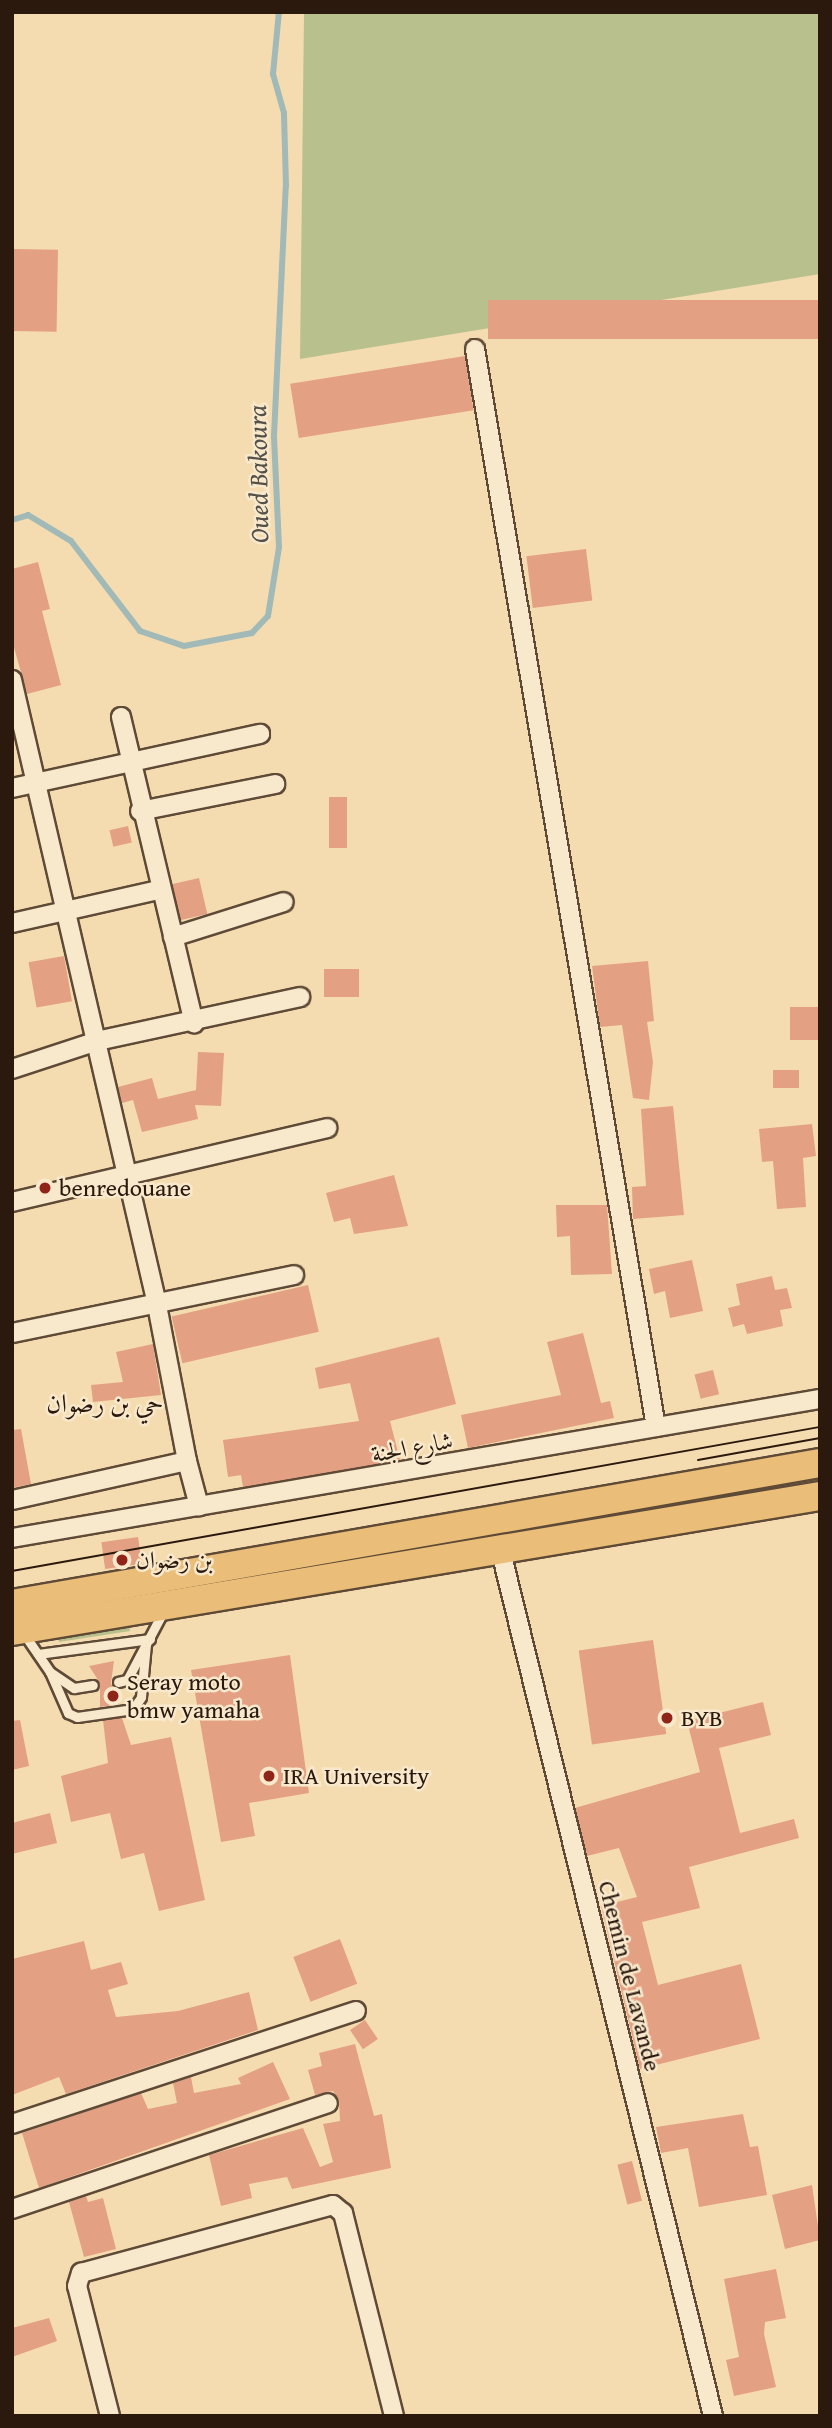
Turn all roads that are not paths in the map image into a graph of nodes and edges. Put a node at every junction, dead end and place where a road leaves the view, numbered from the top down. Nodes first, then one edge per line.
1 (475, 349) dead end
2 (12, 680) edge
3 (15, 701) edge
4 (121, 717) dead end
5 (260, 734) dead end
6 (129, 764) junction
7 (33, 783) junction
8 (275, 784) dead end
9 (12, 788) edge
10 (140, 811) junction
11 (159, 890) junction
12 (284, 902) dead end
13 (68, 909) junction
14 (12, 923) edge
15 (173, 937) junction
16 (300, 997) dead end
17 (194, 1023) junction
18 (97, 1041) junction
19 (12, 1069) edge
20 (327, 1128) dead end
21 (127, 1177) junction
22 (12, 1202) edge
23 (294, 1275) dead end
24 (156, 1300) junction
25 (12, 1333) edge
26 (820, 1399) edge
27 (656, 1427) junction
28 (187, 1461) junction
29 (820, 1463) edge
30 (820, 1496) edge
31 (12, 1500) edge
32 (199, 1506) junction
33 (12, 1538) edge
34 (500, 1548) junction
35 (168, 1603) junction
36 (15, 1621) edge
37 (148, 1642) junction
38 (38, 1654) junction
39 (50, 1672) junction
40 (118, 1682) dead end
41 (93, 1685) dead end
42 (356, 2011) dead end
43 (328, 2104) dead end
44 (12, 2124) edge
45 (12, 2208) edge
46 (110, 2416) edge
47 (394, 2416) edge
48 (713, 2416) edge

1 - 27 street
2 - 3 street
3 - 7 street
4 - 6 street
5 - 6 street
6 - 7 street
6 - 10 street
7 - 9 street
7 - 13 street
8 - 10 street
10 - 11 street
11 - 13 street
11 - 15 street
12 - 15 street
13 - 14 street
13 - 18 street
15 - 17 street
16 - 17 street
17 - 18 street
18 - 19 street
18 - 21 street
20 - 21 street
21 - 22 street
21 - 24 street
23 - 24 street
24 - 25 street
24 - 28 street
26 - 27 street, شارع الجنة
27 - 32 street, شارع الجنة
28 - 31 street
28 - 32 street
29 - 36 main road
30 - 34 main road
32 - 33 street, شارع الجنة
34 - 35 main road
34 - 48 street, Chemin de Lavande
35 - 36 main road
35 - 37 lane
36 - 38 lane
37 - 38 lane
37 - 39 lane
37 - 40 lane
38 - 39 lane
39 - 41 lane
42 - 44 street
43 - 45 street
46 - 47 street

